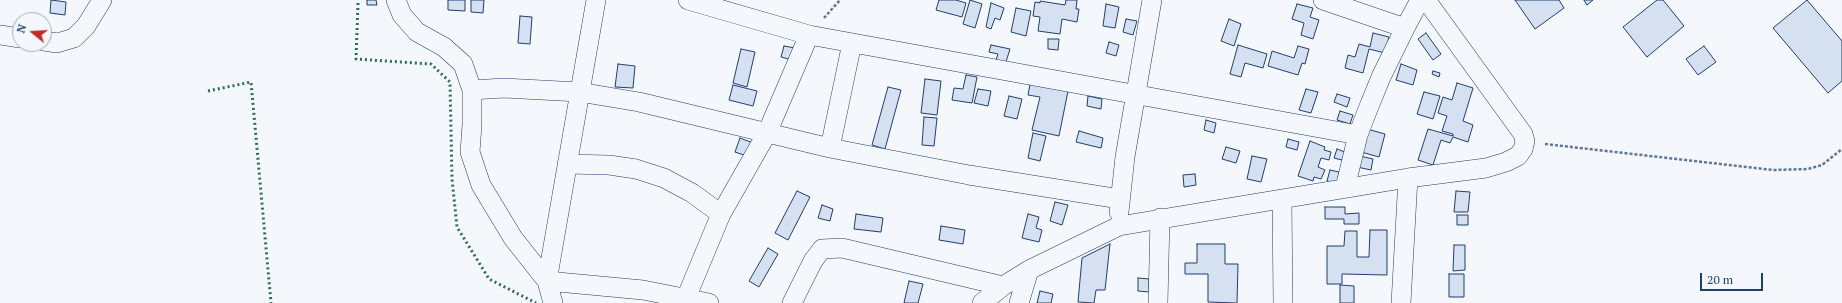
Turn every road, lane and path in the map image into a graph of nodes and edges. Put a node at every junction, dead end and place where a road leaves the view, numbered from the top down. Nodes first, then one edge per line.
1 (102, 0) edge
2 (396, 0) edge
3 (596, 0) edge
4 (688, 0) edge
5 (1152, 0) edge
6 (1323, 0) edge
7 (1420, 0) edge
8 (1426, 0) edge
9 (1405, 28) junction
10 (809, 34) junction
11 (0, 35) edge
12 (12, 37) edge
13 (52, 42) edge
14 (852, 43) junction
15 (472, 90) junction
16 (579, 92) junction
17 (1135, 93) junction
18 (767, 134) junction
19 (1358, 135) junction
20 (1525, 141) junction
21 (830, 148) junction
22 (1842, 149) edge
23 (567, 164) junction
24 (1408, 178) junction
25 (1345, 188) junction
26 (1120, 199) junction
27 (1282, 199) junction
28 (721, 214) junction
29 (1160, 218) junction
30 (1119, 226) junction
31 (1029, 270) junction
32 (547, 281) junction
33 (1002, 286) junction
34 (686, 298) junction
35 (553, 303) edge
36 (709, 303) edge
37 (792, 303) edge
38 (982, 303) edge
39 (1019, 303) edge
40 (1158, 303) edge
41 (1283, 303) edge
42 (1401, 303) edge

1 - 13 street
2 - 15 street
3 - 16 street
4 - 10 street
5 - 17 street
6 - 9 street
7 - 9 street
8 - 20 street
9 - 19 street
10 - 14 street
10 - 18 street
11 - 12 street
14 - 17 street
14 - 21 street
15 - 16 street
15 - 32 street
16 - 18 street
16 - 23 street
17 - 19 street
17 - 26 street
18 - 21 street
18 - 28 street
19 - 25 street
20 - 22 path
20 - 24 street
21 - 26 street
23 - 28 street
23 - 32 street
24 - 25 street
24 - 42 street
25 - 27 street
26 - 30 street
27 - 29 street
27 - 41 street
28 - 34 street
29 - 30 street
29 - 40 street
30 - 31 street
31 - 33 street
31 - 39 street
32 - 34 street
32 - 35 street
33 - 37 street
33 - 38 street
34 - 36 street

